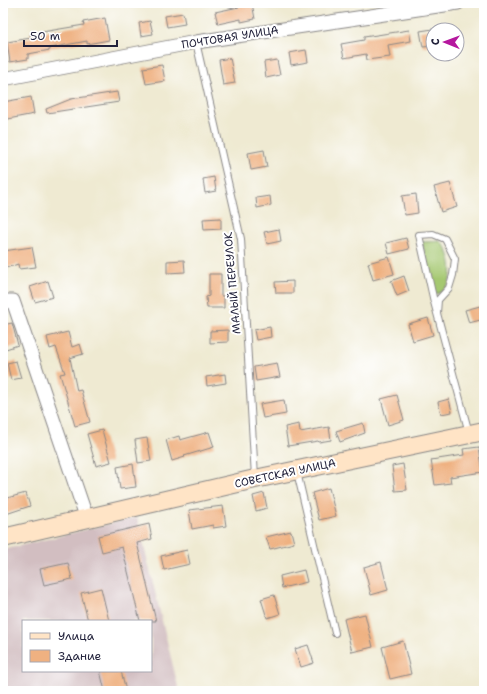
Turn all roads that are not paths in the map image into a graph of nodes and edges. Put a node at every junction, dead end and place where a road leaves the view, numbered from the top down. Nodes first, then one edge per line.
1 (458, 3) edge
2 (196, 42) junction
3 (3, 79) edge
4 (3, 301) edge
5 (437, 313) junction
6 (477, 433) edge
7 (297, 471) junction
8 (255, 479) junction
9 (87, 519) junction
10 (3, 538) edge
11 (335, 633) dead end

1 - 2 street, ПОЧТОВАЯ УЛИЦА
2 - 3 street, ПОЧТОВАЯ УЛИЦА
2 - 8 lane, МАЛЫЙ ПЕРЕУЛОК
4 - 9 street
5 - 5 lane
5 - 6 lane
6 - 7 street, СОВЕТСКАЯ УЛИЦА
7 - 8 street, СОВЕТСКАЯ УЛИЦА
7 - 11 lane
8 - 9 street, СОВЕТСКАЯ УЛИЦА
9 - 10 street, СОВЕТСКАЯ УЛИЦА

